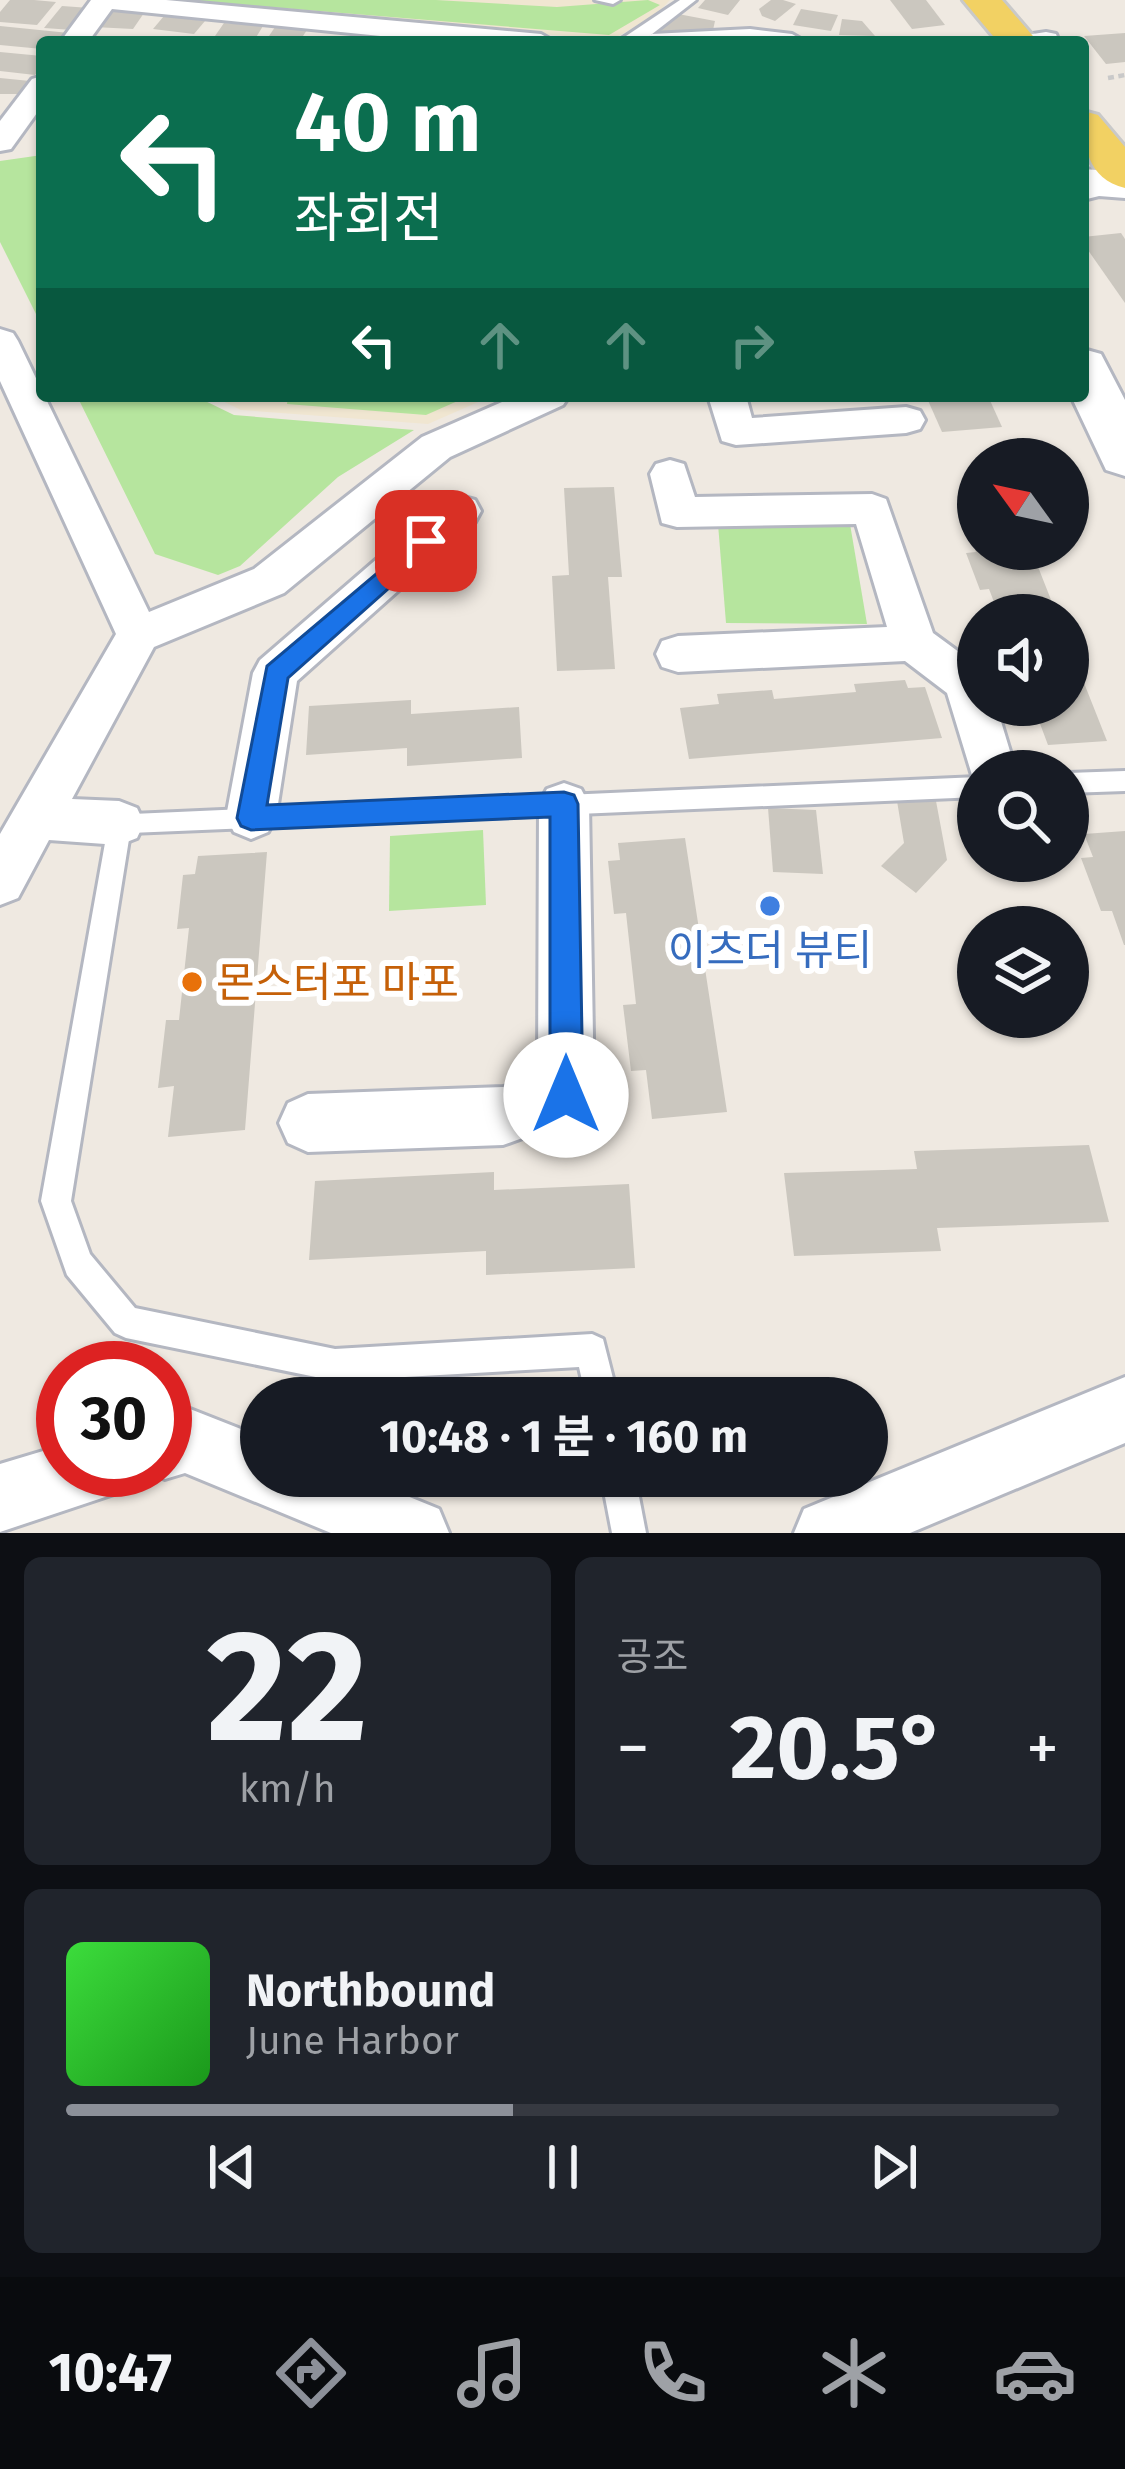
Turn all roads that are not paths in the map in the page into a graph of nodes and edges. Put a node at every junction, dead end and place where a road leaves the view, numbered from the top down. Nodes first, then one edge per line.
1 (105, 0) edge
2 (602, 0) edge
3 (613, 0) edge
4 (689, 0) edge
5 (982, 0) edge
6 (1011, 0) edge
7 (217, 15) junction
8 (78, 36) edge
9 (201, 36) edge
10 (469, 36) edge
11 (639, 36) edge
12 (1029, 36) edge
13 (1033, 36) edge
14 (36, 91) edge
15 (36, 92) edge
16 (1096, 92) edge
17 (0, 99) edge
18 (1125, 134) edge
19 (36, 140) edge
20 (0, 143) edge
21 (1125, 175) edge
22 (1089, 181) edge
23 (1125, 185) edge
24 (0, 341) edge
25 (1089, 379) edge
26 (536, 402) edge
27 (707, 402) edge
28 (906, 421) dead end
29 (1125, 457) edge
30 (670, 475) dead end
31 (460, 511) dead end
32 (138, 635) junction
33 (914, 643) junction
34 (678, 654) dead end
35 (986, 750) edge
36 (1125, 781) edge
37 (1089, 782) edge
38 (957, 788) edge
39 (564, 804) junction
40 (36, 818) junction
41 (251, 818) junction
42 (118, 823) junction
43 (0, 882) edge
44 (308, 1123) dead end
45 (598, 1377) edge
46 (1125, 1410) edge
47 (192, 1443) edge
48 (240, 1462) edge
49 (36, 1487) edge
50 (326, 1497) edge
51 (622, 1497) edge
52 (0, 1498) edge
53 (415, 1533) edge
54 (629, 1533) edge
55 (828, 1533) edge

1 - 7 street
1 - 8 street
2 - 3 lane
4 - 11 lane
5 - 12 main road
6 - 13 main road
7 - 9 street
7 - 10 street
14 - 17 street
15 - 20 street
16 - 18 main road
16 - 21 main road
19 - 20 street
22 - 23 street
24 - 32 street
25 - 29 street
26 - 32 street
27 - 28 street
30 - 33 street
31 - 41 street
32 - 40 street
33 - 34 street
33 - 35 street
36 - 37 lane
38 - 39 lane
39 - 41 lane
39 - 44 street
40 - 42 street
40 - 43 street
41 - 42 lane
42 - 45 lane
46 - 55 street
47 - 48 street
49 - 52 street
50 - 53 street
51 - 54 lane

